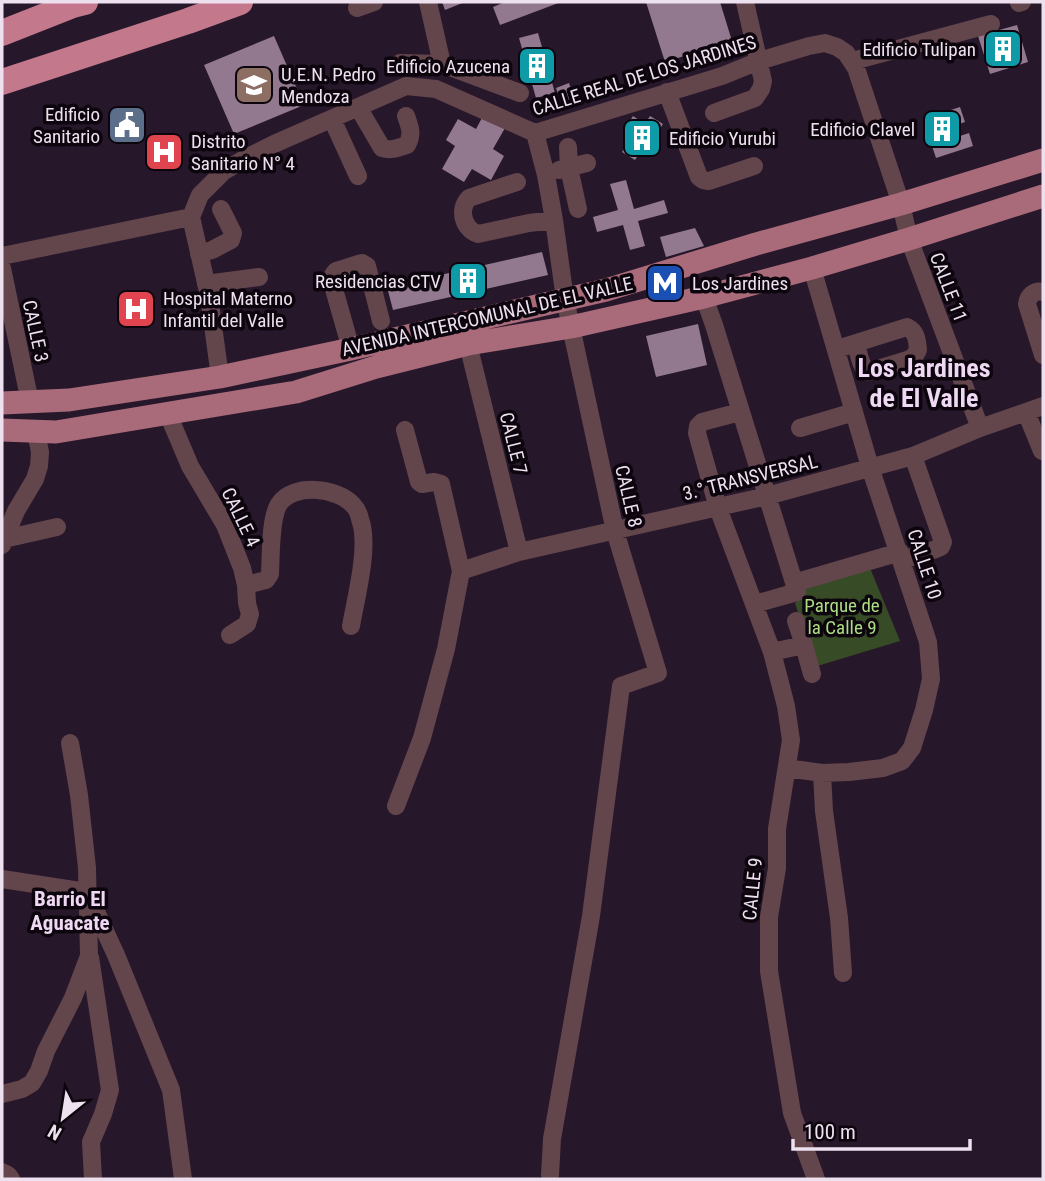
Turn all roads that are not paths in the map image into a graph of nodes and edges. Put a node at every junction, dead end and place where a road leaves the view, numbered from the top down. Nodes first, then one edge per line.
1 (85, 2) edge
2 (240, 2) edge
3 (428, 2) edge
4 (745, 2) edge
5 (991, 24) dead end
6 (2, 33) edge
7 (850, 57) junction
8 (759, 61) junction
9 (400, 63) dead end
10 (442, 64) junction
11 (2, 82) edge
12 (667, 92) junction
13 (520, 93) dead end
14 (358, 107) junction
15 (714, 113) dead end
16 (406, 116) dead end
17 (332, 119) junction
18 (535, 134) junction
19 (568, 147) dead end
20 (1043, 160) edge
21 (587, 163) dead end
22 (754, 166) dead end
23 (569, 168) junction
24 (546, 175) junction
25 (358, 176) dead end
26 (517, 182) dead end
27 (1043, 196) edge
28 (901, 204) junction
29 (222, 209) dead end
30 (578, 209) dead end
31 (191, 217) junction
32 (554, 220) junction
33 (909, 239) junction
34 (199, 254) junction
35 (2, 256) edge
36 (2, 268) edge
37 (813, 268) junction
38 (259, 277) dead end
39 (206, 284) junction
40 (1043, 292) edge
41 (704, 297) junction
42 (565, 299) junction
43 (381, 321) dead end
44 (571, 327) junction
45 (468, 344) junction
46 (856, 344) dead end
47 (351, 349) junction
48 (837, 349) junction
49 (1043, 355) edge
50 (220, 377) junction
51 (2, 402) edge
52 (30, 402) junction
53 (1035, 409) edge
54 (740, 412) junction
55 (854, 412) junction
56 (168, 414) junction
57 (800, 428) dead end
58 (980, 428) junction
59 (2, 430) edge
60 (405, 430) dead end
61 (36, 432) junction
62 (1042, 451) edge
63 (913, 456) junction
64 (870, 467) junction
65 (767, 496) junction
66 (718, 508) junction
67 (57, 527) dead end
68 (615, 531) junction
69 (3, 542) edge
70 (519, 552) junction
71 (901, 556) junction
72 (461, 571) junction
73 (794, 583) junction
74 (246, 585) junction
75 (755, 604) junction
76 (796, 621) dead end
77 (351, 626) dead end
78 (230, 635) dead end
79 (804, 645) junction
80 (772, 652) junction
81 (811, 674) dead end
82 (70, 743) dead end
83 (787, 768) junction
84 (822, 773) junction
85 (396, 806) dead end
86 (2, 878) edge
87 (87, 892) junction
88 (89, 956) junction
89 (843, 973) dead end
90 (2, 1094) edge
91 (2, 1172) edge
92 (550, 1175) dead end
93 (11, 1179) edge
94 (93, 1179) edge
95 (183, 1179) edge
96 (816, 1179) edge

1 - 6 highway
2 - 11 highway
3 - 10 street
4 - 8 street
5 - 7 street
7 - 8 street, CALLE REAL DE LOS JARDINES
7 - 28 street
8 - 12 street, CALLE REAL DE LOS JARDINES
8 - 15 street
9 - 10 street
10 - 13 street
12 - 18 street, CALLE REAL DE LOS JARDINES
12 - 22 street
14 - 16 street
14 - 17 street, CALLE REAL DE LOS JARDINES
14 - 18 street, CALLE REAL DE LOS JARDINES
17 - 25 street
17 - 31 street, CALLE REAL DE LOS JARDINES
18 - 24 street
19 - 23 street
20 - 28 main road, AVENIDA INTERCOMUNAL DE EL VALLE
21 - 23 street
23 - 24 street
23 - 30 street
24 - 32 street
26 - 32 street
27 - 33 main road, AVENIDA INTERCOMUNAL DE EL VALLE
28 - 33 street, CALLE 11
28 - 42 main road, AVENIDA INTERCOMUNAL DE EL VALLE
29 - 34 street
31 - 34 street
31 - 35 street
32 - 42 street
33 - 37 main road, AVENIDA INTERCOMUNAL DE EL VALLE
33 - 58 street, CALLE 11
34 - 39 street
36 - 52 street, CALLE 3
37 - 41 main road, AVENIDA INTERCOMUNAL DE EL VALLE
37 - 48 street, CALLE 10
38 - 39 street
39 - 50 street
40 - 49 street
41 - 44 main road, AVENIDA INTERCOMUNAL DE EL VALLE
41 - 54 street
42 - 44 street, CALLE 8
42 - 47 main road, AVENIDA INTERCOMUNAL DE EL VALLE
43 - 47 street
44 - 45 main road, AVENIDA INTERCOMUNAL DE EL VALLE
44 - 68 street, CALLE 8
45 - 56 main road, AVENIDA INTERCOMUNAL DE EL VALLE
45 - 70 street, CALLE 7
46 - 48 street
47 - 50 main road, AVENIDA INTERCOMUNAL DE EL VALLE
48 - 55 street, CALLE 10
50 - 52 main road, AVENIDA INTERCOMUNAL DE EL VALLE
51 - 52 main road, AVENIDA INTERCOMUNAL DE EL VALLE
53 - 58 street, 3.° TRANSVERSAL
53 - 62 street
54 - 65 street
54 - 66 street, CALLE 9
55 - 57 street
55 - 64 street, CALLE 10
56 - 61 main road, AVENIDA INTERCOMUNAL DE EL VALLE
56 - 74 street, CALLE 4
58 - 63 street, 3.° TRANSVERSAL
59 - 61 main road, AVENIDA INTERCOMUNAL DE EL VALLE
60 - 72 street
61 - 69 street
63 - 64 street, 3.° TRANSVERSAL
63 - 71 street
64 - 65 street, 3.° TRANSVERSAL
64 - 71 street, CALLE 10
65 - 66 street, 3.° TRANSVERSAL
65 - 73 street
66 - 68 street, 3.° TRANSVERSAL
66 - 75 street, CALLE 9
67 - 69 street
68 - 70 street, 3.° TRANSVERSAL
68 - 92 street, CALLE 8
70 - 72 street, 3.° TRANSVERSAL
71 - 73 street
71 - 84 street, CALLE 10
72 - 85 street
73 - 75 street
74 - 77 street
74 - 78 street, CALLE 4
75 - 80 street, CALLE 9
76 - 79 street
79 - 80 street
79 - 81 street
80 - 83 street, CALLE 9
82 - 87 street
83 - 84 street, CALLE 10
83 - 96 street, CALLE 9
84 - 89 street
86 - 87 street
87 - 88 street
87 - 95 street
88 - 90 street
88 - 94 street
91 - 93 street

